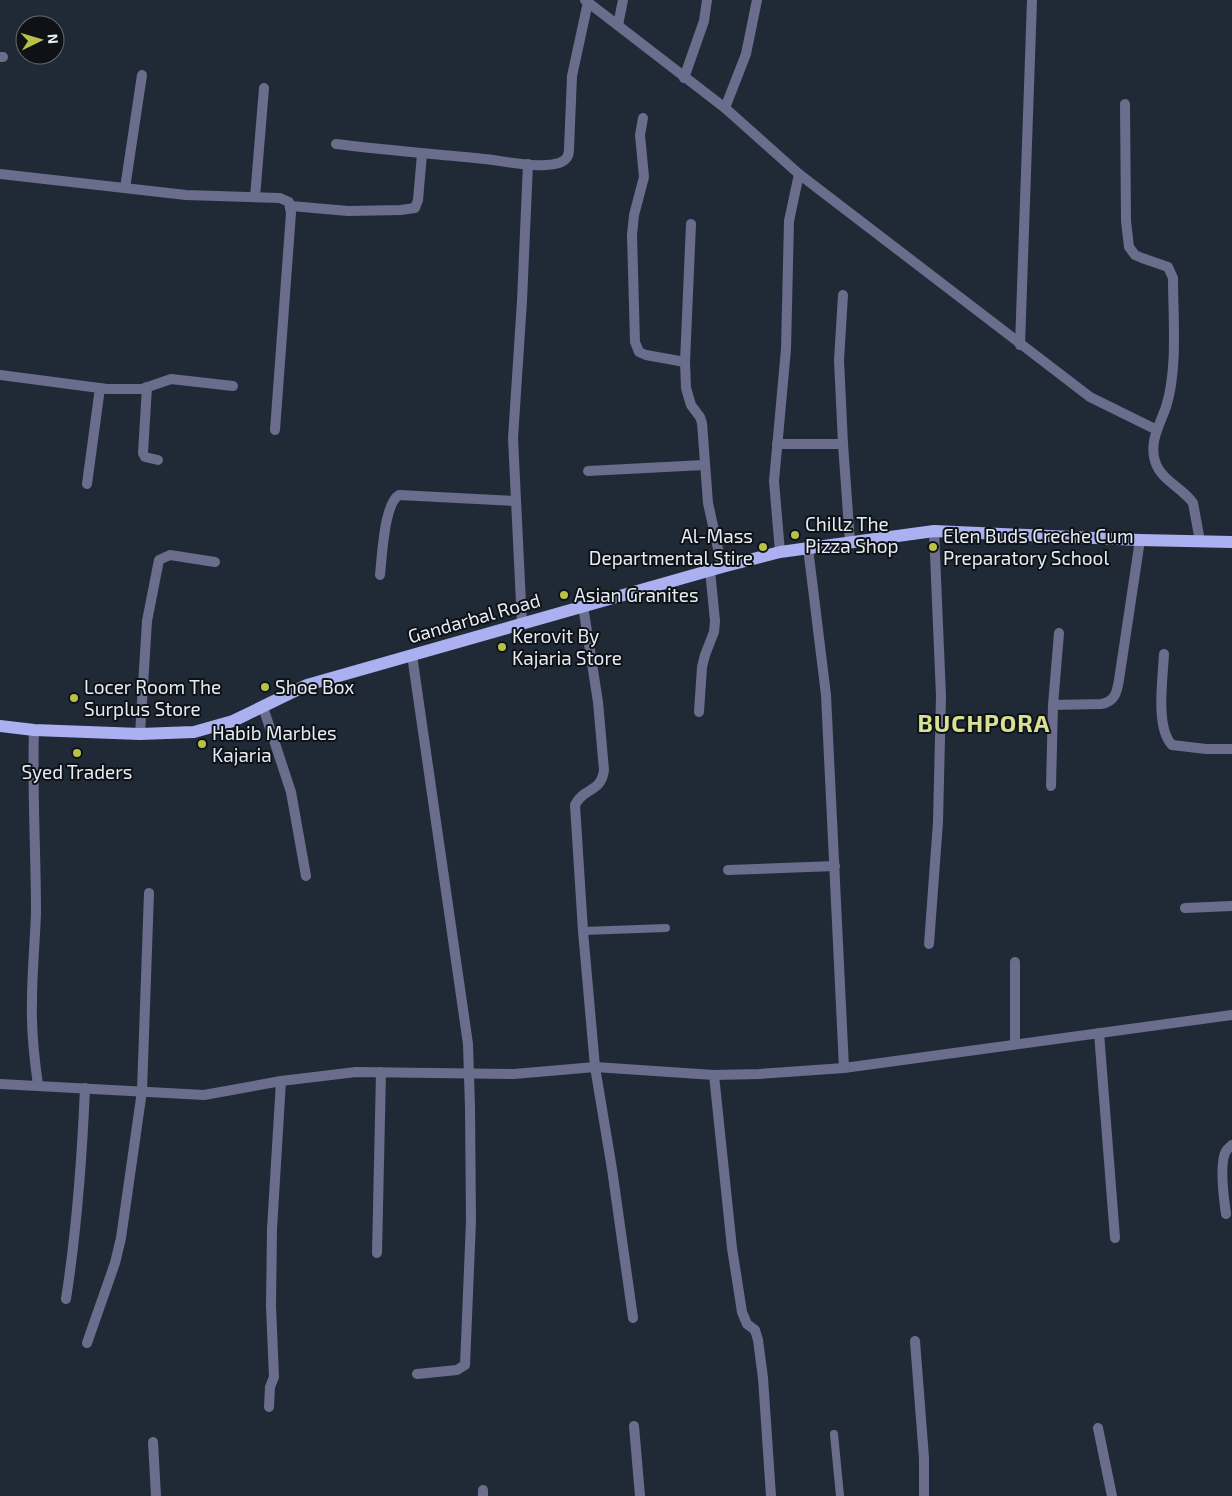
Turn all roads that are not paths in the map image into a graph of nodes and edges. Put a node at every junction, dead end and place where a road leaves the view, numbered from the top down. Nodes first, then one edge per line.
1 (623, 0) edge
2 (708, 0) edge
3 (757, 0) edge
4 (1032, 0) edge
5 (586, 1) edge
6 (618, 25) junction
7 (142, 75) dead end
8 (684, 78) junction
9 (264, 88) dead end
10 (1125, 104) dead end
11 (725, 108) junction
12 (643, 118) dead end
13 (336, 144) dead end
14 (422, 154) junction
15 (528, 164) junction
16 (0, 174) edge
17 (798, 174) junction
18 (125, 188) junction
19 (255, 197) junction
20 (291, 206) junction
21 (691, 224) dead end
22 (843, 296) dead end
23 (1020, 345) junction
24 (685, 362) junction
25 (0, 375) edge
26 (233, 386) dead end
27 (147, 387) junction
28 (100, 388) junction
29 (275, 430) dead end
30 (1157, 430) junction
31 (776, 444) junction
32 (843, 444) junction
33 (158, 460) dead end
34 (704, 465) junction
35 (588, 471) dead end
36 (87, 484) dead end
37 (515, 500) junction
38 (934, 531) junction
39 (1140, 540) junction
40 (1200, 541) junction
41 (850, 542) junction
42 (1232, 542) edge
43 (808, 548) junction
44 (780, 552) junction
45 (214, 562) dead end
46 (716, 569) junction
47 (380, 575) dead end
48 (584, 606) junction
49 (522, 624) junction
50 (1059, 634) dead end
51 (1164, 654) dead end
52 (412, 655) junction
53 (1053, 704) junction
54 (263, 707) junction
55 (699, 712) dead end
56 (0, 726) edge
57 (34, 730) junction
58 (140, 734) junction
59 (1232, 749) edge
60 (1050, 786) dead end
61 (835, 866) junction
62 (728, 870) dead end
63 (306, 876) dead end
64 (149, 893) dead end
65 (1232, 906) edge
66 (1185, 908) dead end
67 (666, 928) dead end
68 (583, 931) junction
69 (929, 944) dead end
70 (1014, 962) dead end
71 (1232, 1015) edge
72 (1099, 1032) junction
73 (1015, 1044) junction
74 (595, 1067) junction
75 (844, 1068) junction
76 (381, 1072) junction
77 (469, 1074) junction
78 (714, 1075) junction
79 (281, 1081) junction
80 (0, 1084) edge
81 (38, 1085) junction
82 (85, 1088) junction
83 (142, 1091) junction
84 (1232, 1145) edge
85 (1226, 1214) dead end
86 (1114, 1238) dead end
87 (377, 1253) dead end
88 (66, 1299) dead end
89 (633, 1318) dead end
90 (915, 1341) dead end
91 (87, 1343) dead end
92 (417, 1374) dead end
93 (269, 1407) dead end
94 (634, 1426) dead end
95 (1098, 1428) dead end
96 (834, 1434) dead end
97 (154, 1442) dead end
98 (156, 1496) edge
99 (640, 1496) edge
100 (771, 1496) edge
101 (840, 1496) edge
102 (924, 1496) edge
103 (1112, 1496) edge

1 - 6 street
2 - 8 street
3 - 11 street
4 - 23 street
5 - 6 street
5 - 15 street
6 - 8 street
7 - 18 street
8 - 11 street
9 - 19 street
10 - 30 street
11 - 17 street
12 - 24 street
13 - 14 street
14 - 15 street
14 - 20 street
15 - 37 street
16 - 18 street
17 - 23 street
17 - 31 street
18 - 19 street
19 - 20 street
20 - 29 street
21 - 24 street
22 - 32 street
23 - 30 street
24 - 34 street
25 - 28 street
26 - 27 street
27 - 28 street
27 - 33 street
28 - 36 street
30 - 40 street
31 - 32 street
31 - 44 street
32 - 41 street
34 - 35 street
34 - 46 street
37 - 47 street
37 - 49 street
38 - 39 main road, Gandarbal Road
38 - 41 main road, Gandarbal Road
38 - 69 street
39 - 40 main road, Gandarbal Road
39 - 53 street
40 - 42 main road, Gandarbal Road
41 - 43 main road, Gandarbal Road
43 - 44 main road, Gandarbal Road
43 - 61 street
44 - 46 main road, Gandarbal Road
45 - 58 street
46 - 48 main road, Gandarbal Road
46 - 55 street
48 - 49 main road, Gandarbal Road
48 - 68 street
49 - 52 main road, Gandarbal Road
50 - 53 street
51 - 59 street
52 - 54 main road, Gandarbal Road
52 - 77 street
53 - 60 street
54 - 58 main road, Gandarbal Road
54 - 63 street
56 - 57 main road, Gandarbal Road
57 - 58 main road, Gandarbal Road
57 - 81 street
61 - 62 street
61 - 75 street
64 - 83 street
65 - 66 street
67 - 68 lane
68 - 74 street
70 - 73 street
71 - 72 street
72 - 73 street
72 - 86 street
73 - 75 street
74 - 77 street
74 - 78 street
74 - 89 street
75 - 78 street
76 - 77 street
76 - 79 street
76 - 87 street
77 - 92 street
78 - 100 street
79 - 83 street
79 - 93 street
80 - 81 street
81 - 82 street
82 - 83 street
82 - 88 street
83 - 91 street
84 - 85 street
90 - 102 street
94 - 99 street
95 - 103 street
96 - 101 lane
97 - 98 street

